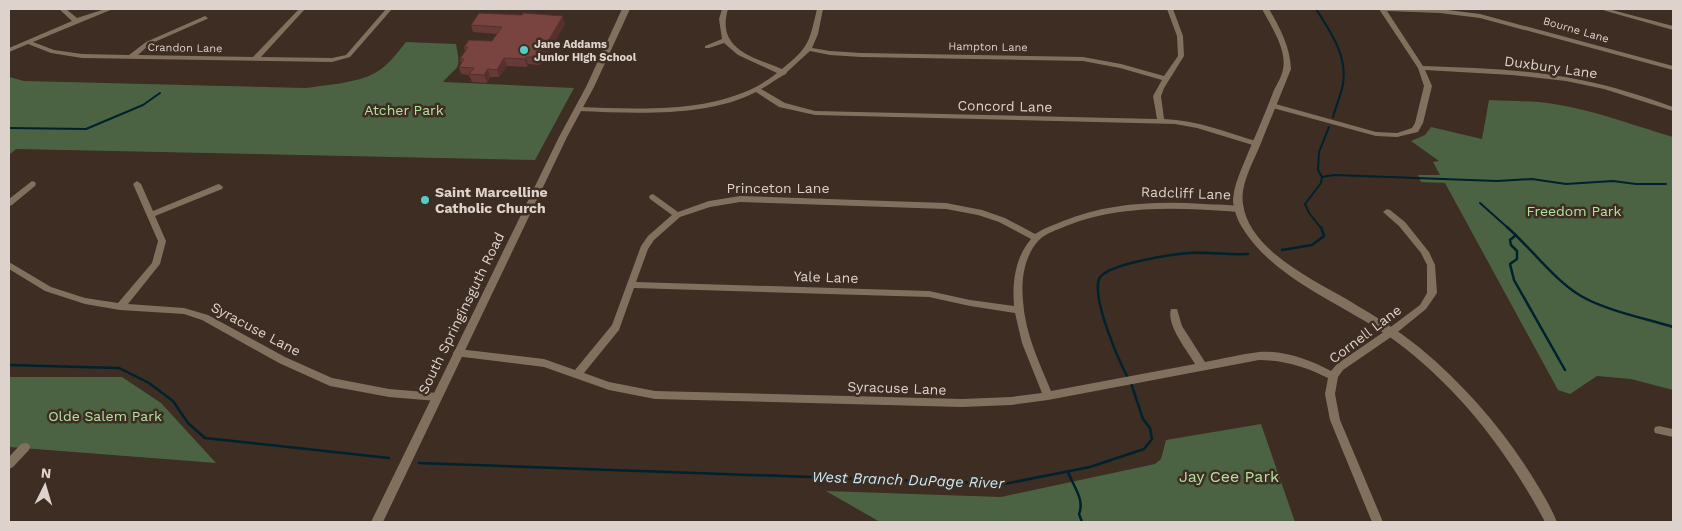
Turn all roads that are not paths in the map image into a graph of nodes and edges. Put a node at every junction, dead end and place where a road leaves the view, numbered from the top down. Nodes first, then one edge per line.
1 (62, 9) edge
2 (110, 9) edge
3 (302, 9) edge
4 (389, 9) edge
5 (626, 9) edge
6 (725, 9) edge
7 (820, 9) edge
8 (1170, 9) edge
9 (1266, 9) edge
10 (1382, 9) edge
11 (1602, 9) edge
12 (205, 18) dead end
13 (76, 21) junction
14 (1673, 28) edge
15 (725, 40) junction
16 (28, 42) junction
17 (707, 47) dead end
18 (808, 49) junction
19 (9, 50) edge
20 (132, 56) junction
21 (255, 59) junction
22 (1421, 68) junction
23 (1673, 68) edge
24 (784, 73) junction
25 (1165, 79) junction
26 (756, 89) junction
27 (1272, 105) junction
28 (578, 109) junction
29 (1673, 109) edge
30 (1161, 121) junction
31 (1256, 144) junction
32 (32, 184) dead end
33 (137, 184) dead end
34 (220, 187) dead end
35 (653, 197) dead end
36 (9, 203) edge
37 (1239, 209) junction
38 (1387, 212) dead end
39 (151, 215) junction
40 (677, 215) junction
41 (1036, 238) junction
42 (9, 265) edge
43 (631, 285) junction
44 (120, 307) junction
45 (1019, 310) junction
46 (1174, 311) dead end
47 (1391, 332) junction
48 (458, 353) junction
49 (1201, 365) junction
50 (577, 374) junction
51 (1333, 376) junction
52 (1048, 396) junction
53 (437, 397) junction
54 (1659, 430) dead end
55 (1673, 433) edge
56 (25, 447) dead end
57 (9, 464) edge
58 (377, 522) edge
59 (1378, 522) edge
60 (1551, 522) edge

1 - 13 street
2 - 13 street
3 - 21 street
4 - 21 street, Crandon Lane
5 - 28 street, South Springinsguth Road
6 - 15 street
7 - 18 street
8 - 25 street
9 - 27 street
10 - 22 street
10 - 23 street, Bourne Lane
11 - 14 street
12 - 20 street
13 - 16 street
15 - 17 street
15 - 24 street
16 - 19 street
16 - 20 street, Crandon Lane
18 - 24 street
18 - 25 street, Hampton Lane
20 - 21 street, Crandon Lane
22 - 27 street
22 - 29 street, Duxbury Lane
24 - 26 street
25 - 30 street
26 - 28 street
26 - 30 street, Concord Lane
27 - 31 street
28 - 48 street, South Springinsguth Road
30 - 31 street, Concord Lane
31 - 37 street
32 - 36 street
33 - 39 street
34 - 39 street
35 - 40 street
37 - 41 street, Radcliff Lane
37 - 47 street
38 - 47 street, Cornell Lane
39 - 44 street
40 - 41 street, Princeton Lane
40 - 43 street, Princeton Lane
41 - 45 street
42 - 44 street, Syracuse Lane
43 - 45 street, Yale Lane
43 - 50 street, Princeton Lane
44 - 53 street, Syracuse Lane
45 - 52 street
46 - 49 street
47 - 51 street, Cornell Lane
47 - 60 street
48 - 50 street, Syracuse Lane
48 - 53 street, South Springinsguth Road
49 - 51 street, Syracuse Lane
49 - 52 street, Syracuse Lane
50 - 52 street, Syracuse Lane
51 - 59 street, Cornell Lane
53 - 58 street, South Springinsguth Road
54 - 55 street
56 - 57 street

